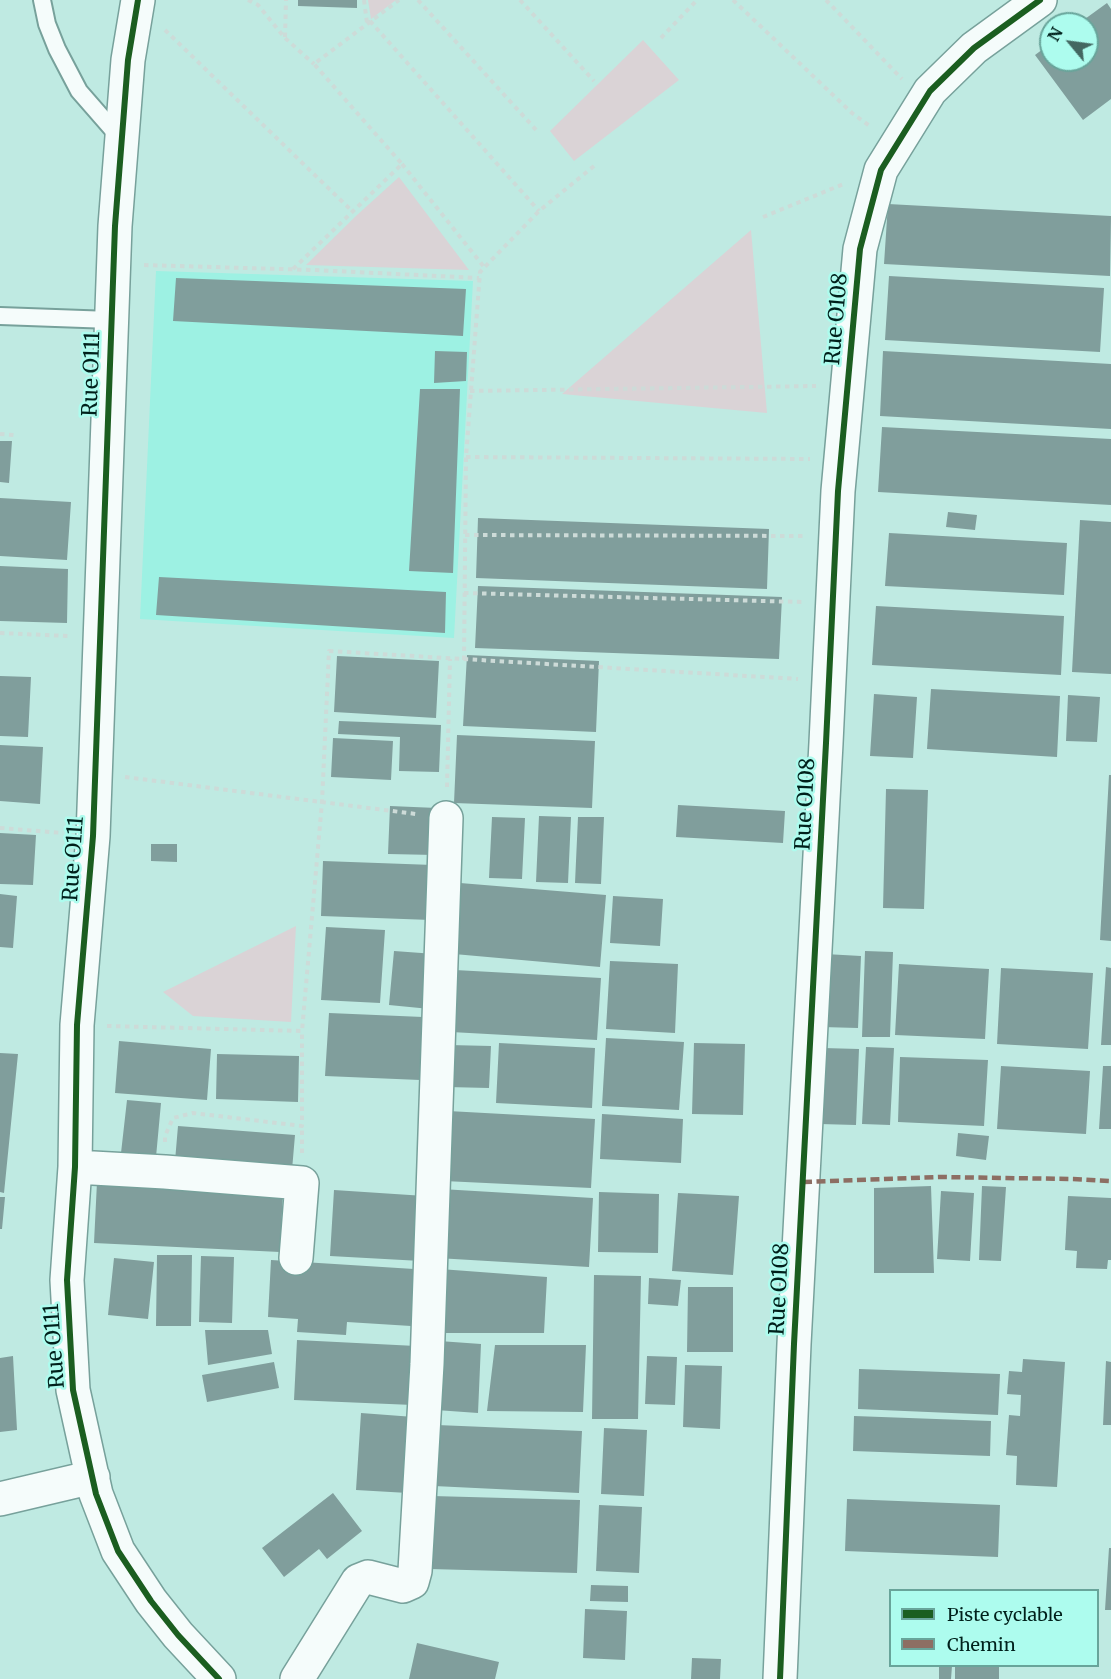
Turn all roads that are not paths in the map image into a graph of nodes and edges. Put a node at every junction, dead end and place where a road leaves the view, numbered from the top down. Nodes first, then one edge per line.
1 (42, 0) edge
2 (1040, 0) edge
3 (138, 2) edge
4 (120, 138) junction
5 (0, 316) edge
6 (111, 320) junction
7 (446, 818) road end
8 (75, 1167) junction
9 (297, 1258) dead end
10 (93, 1477) junction
11 (0, 1499) edge
12 (219, 1679) edge
13 (297, 1679) edge
14 (780, 1679) edge

1 - 4 lane
2 - 14 street, Rue O108
3 - 4 street, Rue O111
4 - 6 street, Rue O111
5 - 6 lane
6 - 8 street, Rue O111
7 - 13 street
8 - 9 street
8 - 10 street, Rue O111
10 - 11 street
10 - 12 street, Rue O111

